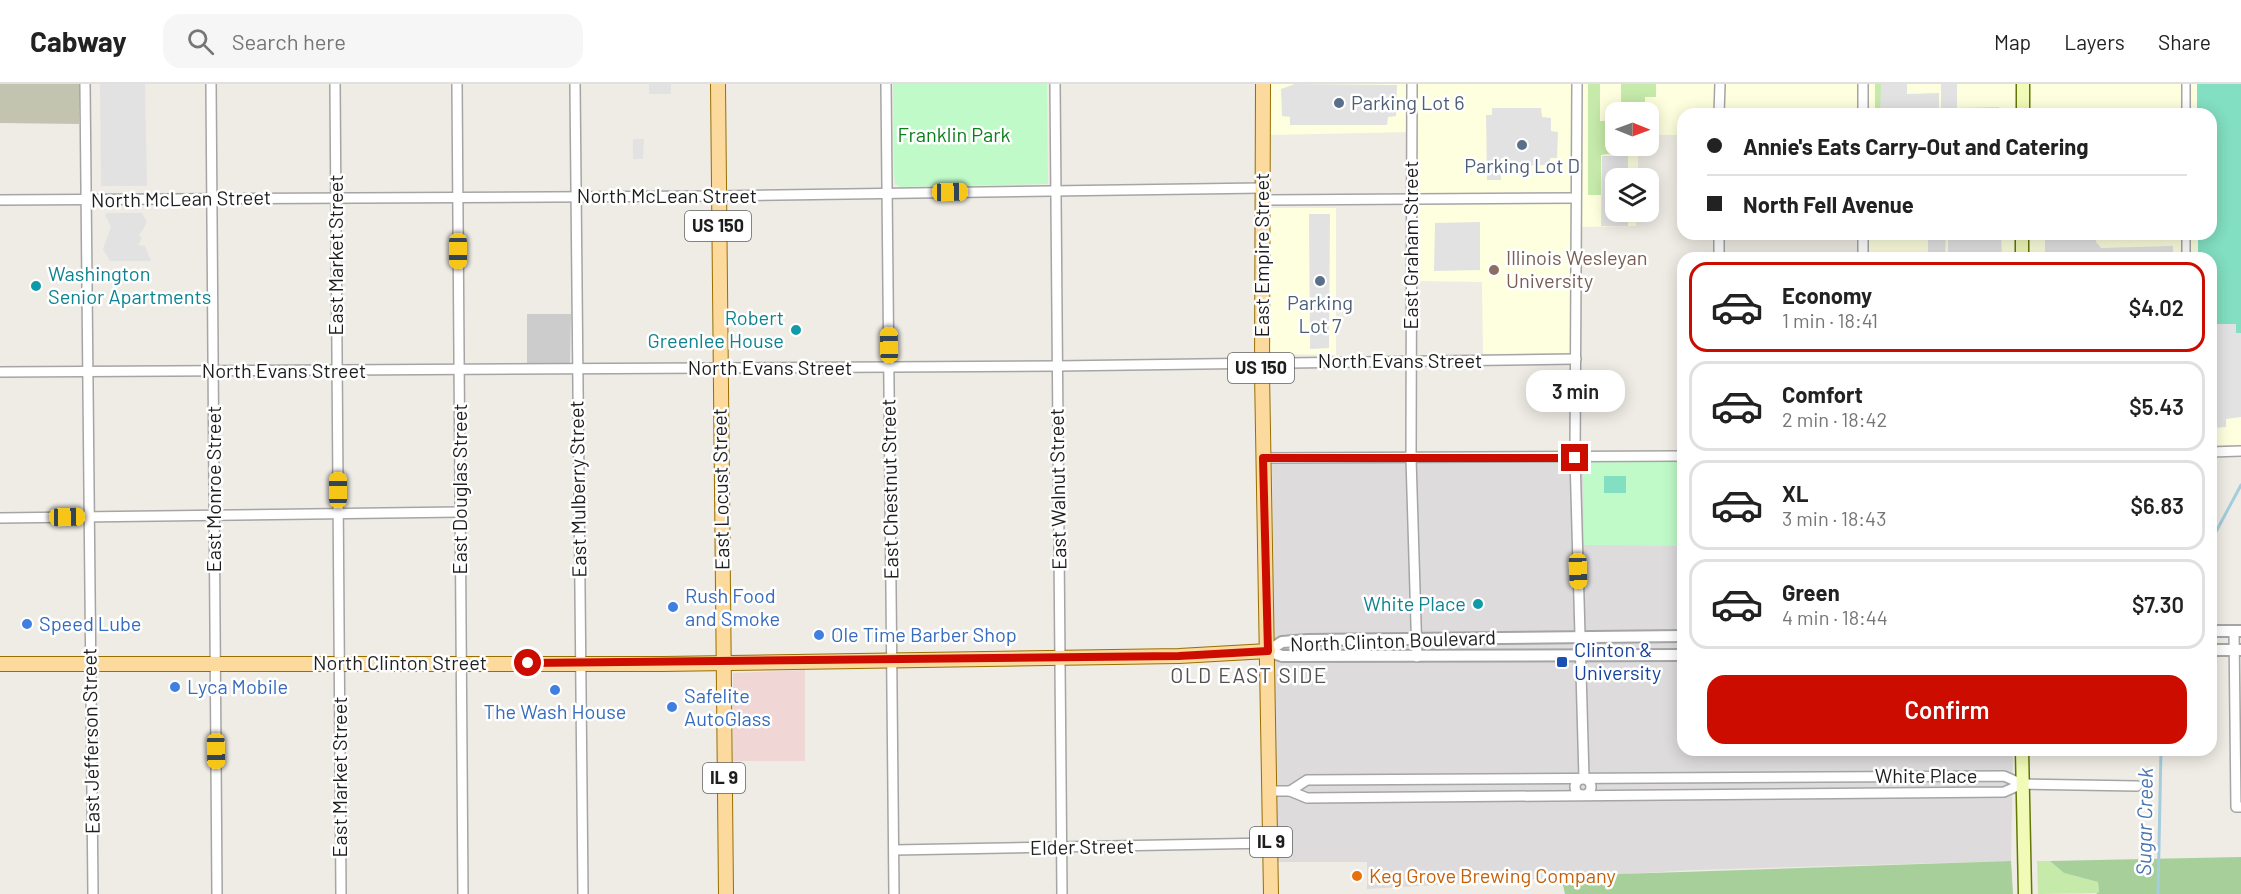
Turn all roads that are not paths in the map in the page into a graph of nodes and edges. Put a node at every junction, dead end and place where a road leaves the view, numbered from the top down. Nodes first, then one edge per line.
1 (85, 84) edge
2 (212, 84) edge
3 (334, 84) edge
4 (457, 84) edge
5 (575, 84) edge
6 (718, 84) edge
7 (886, 84) edge
8 (1054, 84) edge
9 (1263, 84) edge
10 (1412, 84) edge
11 (1577, 84) edge
12 (1720, 84) edge
13 (1863, 84) edge
14 (2023, 84) edge
15 (2186, 84) edge
16 (1719, 108) edge
17 (1863, 108) edge
18 (2023, 108) edge
19 (2186, 108) edge
20 (1056, 191) junction
21 (887, 194) junction
22 (1262, 194) junction
23 (577, 196) junction
24 (717, 196) junction
25 (458, 197) junction
26 (335, 198) junction
27 (1576, 198) junction
28 (213, 199) junction
29 (0, 200) edge
30 (86, 200) junction
31 (1411, 201) junction
32 (1576, 359) junction
33 (1261, 361) junction
34 (1411, 362) junction
35 (1057, 366) junction
36 (889, 367) junction
37 (719, 368) junction
38 (459, 369) junction
39 (577, 369) junction
40 (214, 370) junction
41 (337, 370) junction
42 (0, 372) edge
43 (88, 372) junction
44 (2241, 451) edge
45 (2217, 452) edge
46 (1677, 456) edge
47 (1263, 458) junction
48 (1411, 458) junction
49 (1575, 458) junction
50 (460, 512) junction
51 (338, 513) junction
52 (214, 515) junction
53 (89, 516) junction
54 (0, 518) edge
55 (2217, 631) edge
56 (2237, 631) edge
57 (1677, 636) edge
58 (1580, 637) junction
59 (1416, 639) junction
60 (2217, 650) edge
61 (2237, 650) edge
62 (1268, 651) junction
63 (1677, 655) edge
64 (1417, 657) junction
65 (1580, 657) junction
66 (1060, 658) junction
67 (892, 660) junction
68 (90, 663) junction
69 (215, 663) junction
70 (339, 663) junction
71 (580, 663) junction
72 (723, 663) junction
73 (0, 664) edge
74 (461, 664) junction
75 (2022, 756) edge
76 (1785, 777) junction
77 (1828, 777) junction
78 (1584, 778) junction
79 (1434, 779) junction
80 (2022, 784) junction
81 (2137, 786) dead end
82 (1270, 790) junction
83 (1290, 790) junction
84 (1828, 793) junction
85 (1785, 794) junction
86 (1582, 795) junction
87 (1434, 796) junction
88 (2241, 807) edge
89 (1271, 843) junction
90 (1061, 848) junction
91 (894, 850) junction
92 (93, 894) edge
93 (217, 894) edge
94 (341, 894) edge
95 (463, 894) edge
96 (583, 894) edge
97 (726, 894) edge
98 (894, 894) edge
99 (1062, 894) edge
100 (1271, 894) edge
101 (2025, 894) edge

1 - 30 street, East Jefferson Street
2 - 28 street, East Monroe Street
3 - 26 street, East Market Street
4 - 25 street, East Douglas Street
5 - 23 street, East Mulberry Street
6 - 24 main road, East Locust Street / US 150
7 - 21 street, East Chestnut Street
8 - 20 street, East Walnut Street
9 - 22 main road, East Empire Street / US 150
10 - 31 street, East Graham Street
11 - 27 street
12 - 16 street
13 - 17 street
14 - 18 main road
15 - 19 street
20 - 21 street, North McLean Street
20 - 22 street, North McLean Street
20 - 35 street, East Walnut Street
21 - 24 street, North McLean Street
21 - 36 street, East Chestnut Street
22 - 31 street, North McLean Street
22 - 33 main road, East Empire Street / US 150
23 - 24 street, North McLean Street
23 - 25 street, North McLean Street
23 - 39 street, East Mulberry Street
24 - 37 main road, East Locust Street / US 150
25 - 26 street, North McLean Street
25 - 38 street, East Douglas Street
26 - 28 street, North McLean Street
26 - 41 street, East Market Street
27 - 31 street, North McLean Street
27 - 32 street
28 - 30 street, North McLean Street
28 - 40 street, East Monroe Street
29 - 30 street, North McLean Street
30 - 43 street, East Jefferson Street
31 - 34 street, East Graham Street
32 - 34 street, North Evans Street
32 - 49 street
33 - 34 street, North Evans Street
33 - 35 street, North Evans Street
33 - 47 main road, East Empire Street / US 150
34 - 48 street, East Graham Street
35 - 36 street, North Evans Street
35 - 66 street, East Walnut Street
36 - 37 street, North Evans Street
36 - 67 street, East Chestnut Street
37 - 39 street, North Evans Street
37 - 72 main road, East Locust Street / US 150
38 - 39 street, North Evans Street
38 - 41 street, North Evans Street
38 - 50 street, East Douglas Street
39 - 71 street, East Mulberry Street
40 - 41 street, North Evans Street
40 - 43 street, North Evans Street
40 - 52 street, East Monroe Street
41 - 51 street, East Market Street
42 - 43 street, North Evans Street
43 - 53 street, East Jefferson Street
44 - 45 street
46 - 49 street
47 - 48 street
47 - 62 main road, East Empire Street / US 150
48 - 49 street
48 - 59 street, East Graham Street
49 - 58 street
50 - 51 street
50 - 74 street, East Douglas Street
51 - 52 street
51 - 70 street, East Market Street
52 - 53 street
52 - 69 street, East Monroe Street
53 - 54 street
53 - 68 street, East Jefferson Street
55 - 56 street
56 - 61 street
57 - 58 street, North Clinton Boulevard
58 - 59 street, North Clinton Boulevard
58 - 65 street
59 - 62 street, North Clinton Boulevard
59 - 64 street, East Graham Street
60 - 61 street
61 - 88 street
62 - 64 street, North Clinton Boulevard
62 - 66 main road, North Clinton Street
62 - 82 main road, East Empire Street / IL 9
63 - 65 street, North Clinton Boulevard
64 - 65 street, North Clinton Boulevard
65 - 78 street
66 - 67 main road, North Clinton Street
66 - 90 street, East Walnut Street
67 - 72 main road, North Clinton Street
67 - 91 street, East Chestnut Street
68 - 69 main road, North Clinton Street
68 - 73 main road, North Clinton Street
68 - 92 street, East Jefferson Street
69 - 70 main road, North Clinton Street
69 - 93 street, East Monroe Street
70 - 74 main road, North Clinton Street
70 - 94 street, East Market Street
71 - 72 main road, North Clinton Street
71 - 74 main road, North Clinton Street
71 - 96 street, East Mulberry Street
72 - 97 main road, East Locust Street / IL 9
74 - 95 street, East Douglas Street
75 - 80 main road
76 - 77 street, White Place
76 - 78 street, White Place
76 - 85 street
77 - 80 street, White Place
77 - 84 street
78 - 79 street, White Place
78 - 86 street
79 - 83 street, White Place
79 - 87 street
80 - 81 street, White Place
80 - 84 street, White Place
80 - 101 main road
82 - 83 street, White Place
82 - 89 main road, East Empire Street / IL 9
83 - 87 street, White Place
84 - 85 street, White Place
85 - 86 street, White Place
86 - 87 street, White Place
89 - 90 street, Elder Street
89 - 100 main road, East Empire Street / IL 9
90 - 91 street, Elder Street
90 - 99 street, East Walnut Street
91 - 98 street, East Chestnut Street

